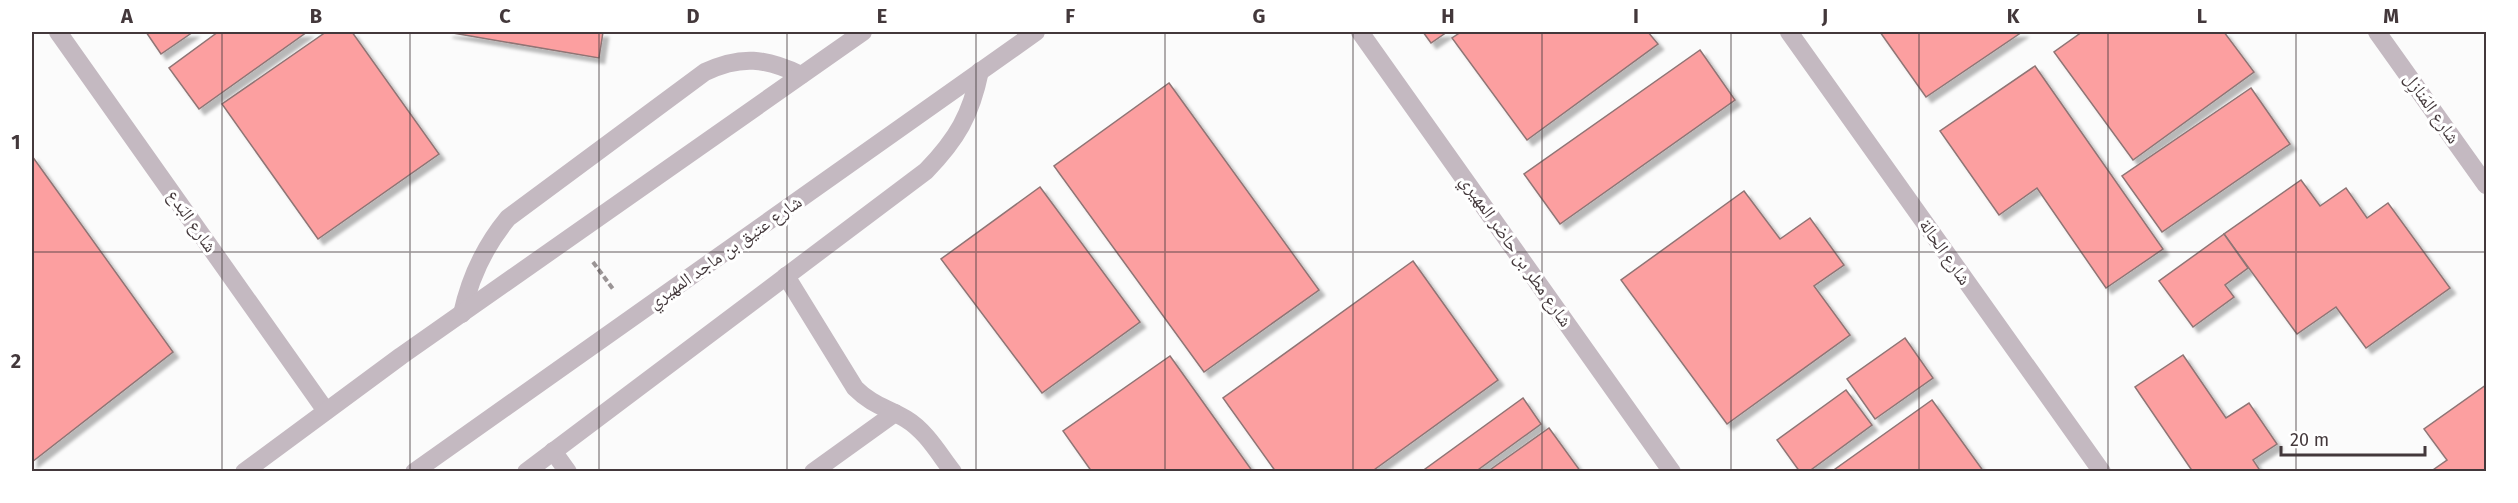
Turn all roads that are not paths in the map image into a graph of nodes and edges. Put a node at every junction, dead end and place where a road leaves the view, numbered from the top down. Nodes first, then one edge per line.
1 (58, 32) edge
2 (863, 32) edge
3 (1036, 32) edge
4 (1360, 32) edge
5 (1789, 32) edge
6 (2377, 32) edge
7 (981, 71) junction
8 (801, 75) junction
9 (2487, 185) edge
10 (786, 276) junction
11 (462, 314) junction
12 (326, 411) junction
13 (895, 413) junction
14 (553, 451) junction
15 (244, 471) edge
16 (414, 471) edge
17 (526, 471) edge
18 (568, 471) edge
19 (813, 471) edge
20 (953, 471) edge
21 (1672, 471) edge
22 (2102, 471) edge

1 - 12 street, شارع البَدع
2 - 8 street
3 - 7 street, شارع عتيق بن ماجد المهيري
4 - 21 street, شارع مطر بن حاضر المهيري
5 - 22 street, شارع الحالة
6 - 9 street, شارع المَنازِل
7 - 10 street
7 - 16 street, شارع عتيق بن ماجد المهيري
8 - 11 street
8 - 11 street
10 - 13 street
10 - 14 street
11 - 12 street
12 - 15 street
13 - 19 street
13 - 20 street
14 - 17 street
14 - 18 street

